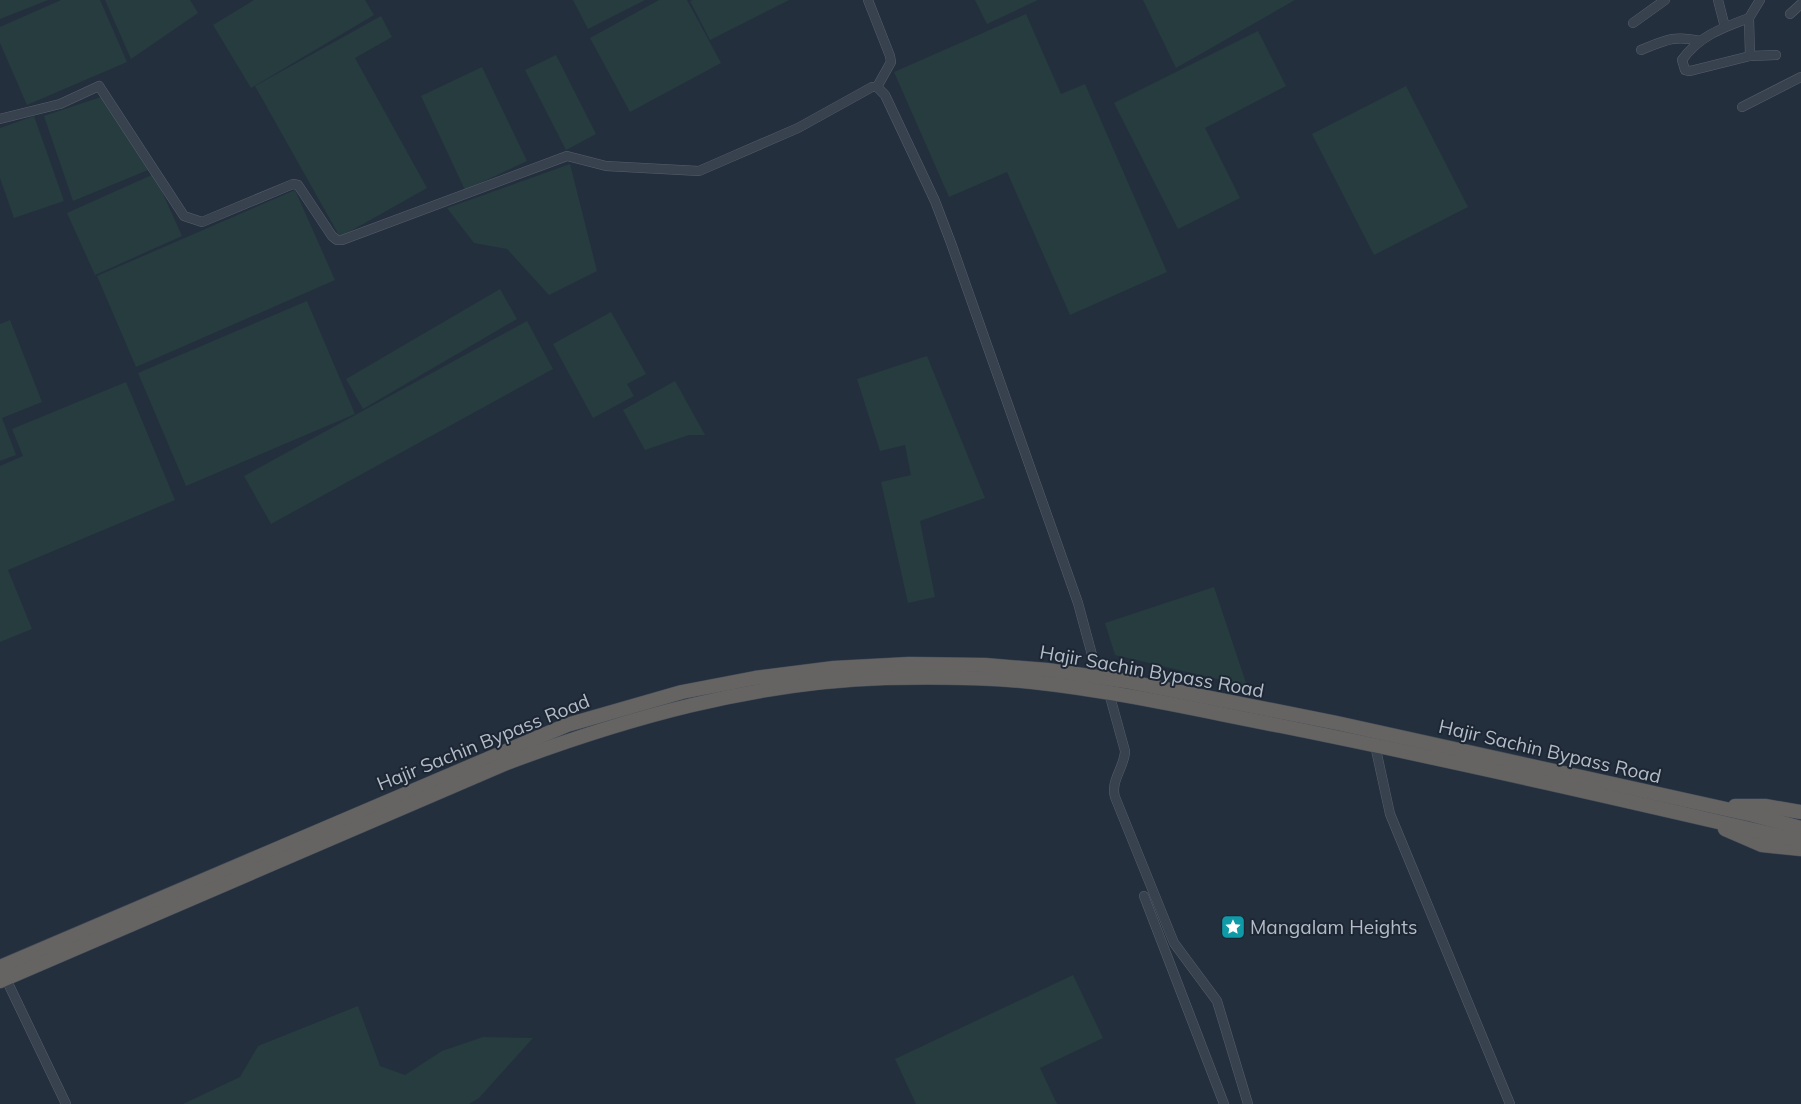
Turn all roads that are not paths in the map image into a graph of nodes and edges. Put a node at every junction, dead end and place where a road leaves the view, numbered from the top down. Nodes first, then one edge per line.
1 (868, 0) edge
2 (1665, 0) edge
3 (1718, 0) edge
4 (1760, 0) edge
5 (1801, 4) edge
6 (1790, 14) dead end
7 (1749, 18) junction
8 (1633, 23) dead end
9 (1725, 27) junction
10 (1700, 41) junction
11 (1641, 50) dead end
12 (1776, 55) dead end
13 (1750, 56) junction
14 (1801, 77) edge
15 (878, 88) junction
16 (1742, 107) dead end
17 (0, 119) edge
18 (1098, 678) junction
19 (1109, 694) junction
20 (1375, 745) junction
21 (1719, 807) junction
22 (1801, 812) edge
23 (1706, 819) junction
24 (1801, 828) edge
25 (1801, 841) edge
26 (1801, 849) edge
27 (1144, 896) dead end
28 (2, 976) edge
29 (64, 1103) edge
30 (1224, 1104) edge
31 (1248, 1104) edge
32 (1510, 1104) edge

1 - 15 street
2 - 8 street
3 - 9 street
4 - 7 street
5 - 6 street
7 - 9 street
7 - 13 street
9 - 10 street
10 - 11 street
10 - 13 street
12 - 13 street
14 - 16 street
15 - 17 street
15 - 18 street
18 - 21 highway, Hajir Sachin Bypass Road
18 - 28 highway, Hajir Sachin Bypass Road
19 - 20 highway
19 - 28 highway
19 - 31 street
20 - 23 highway
20 - 32 street
21 - 22 highway
21 - 24 highway, Hajir Sachin Bypass Road
23 - 25 highway
23 - 26 highway
27 - 30 street
28 - 29 street

